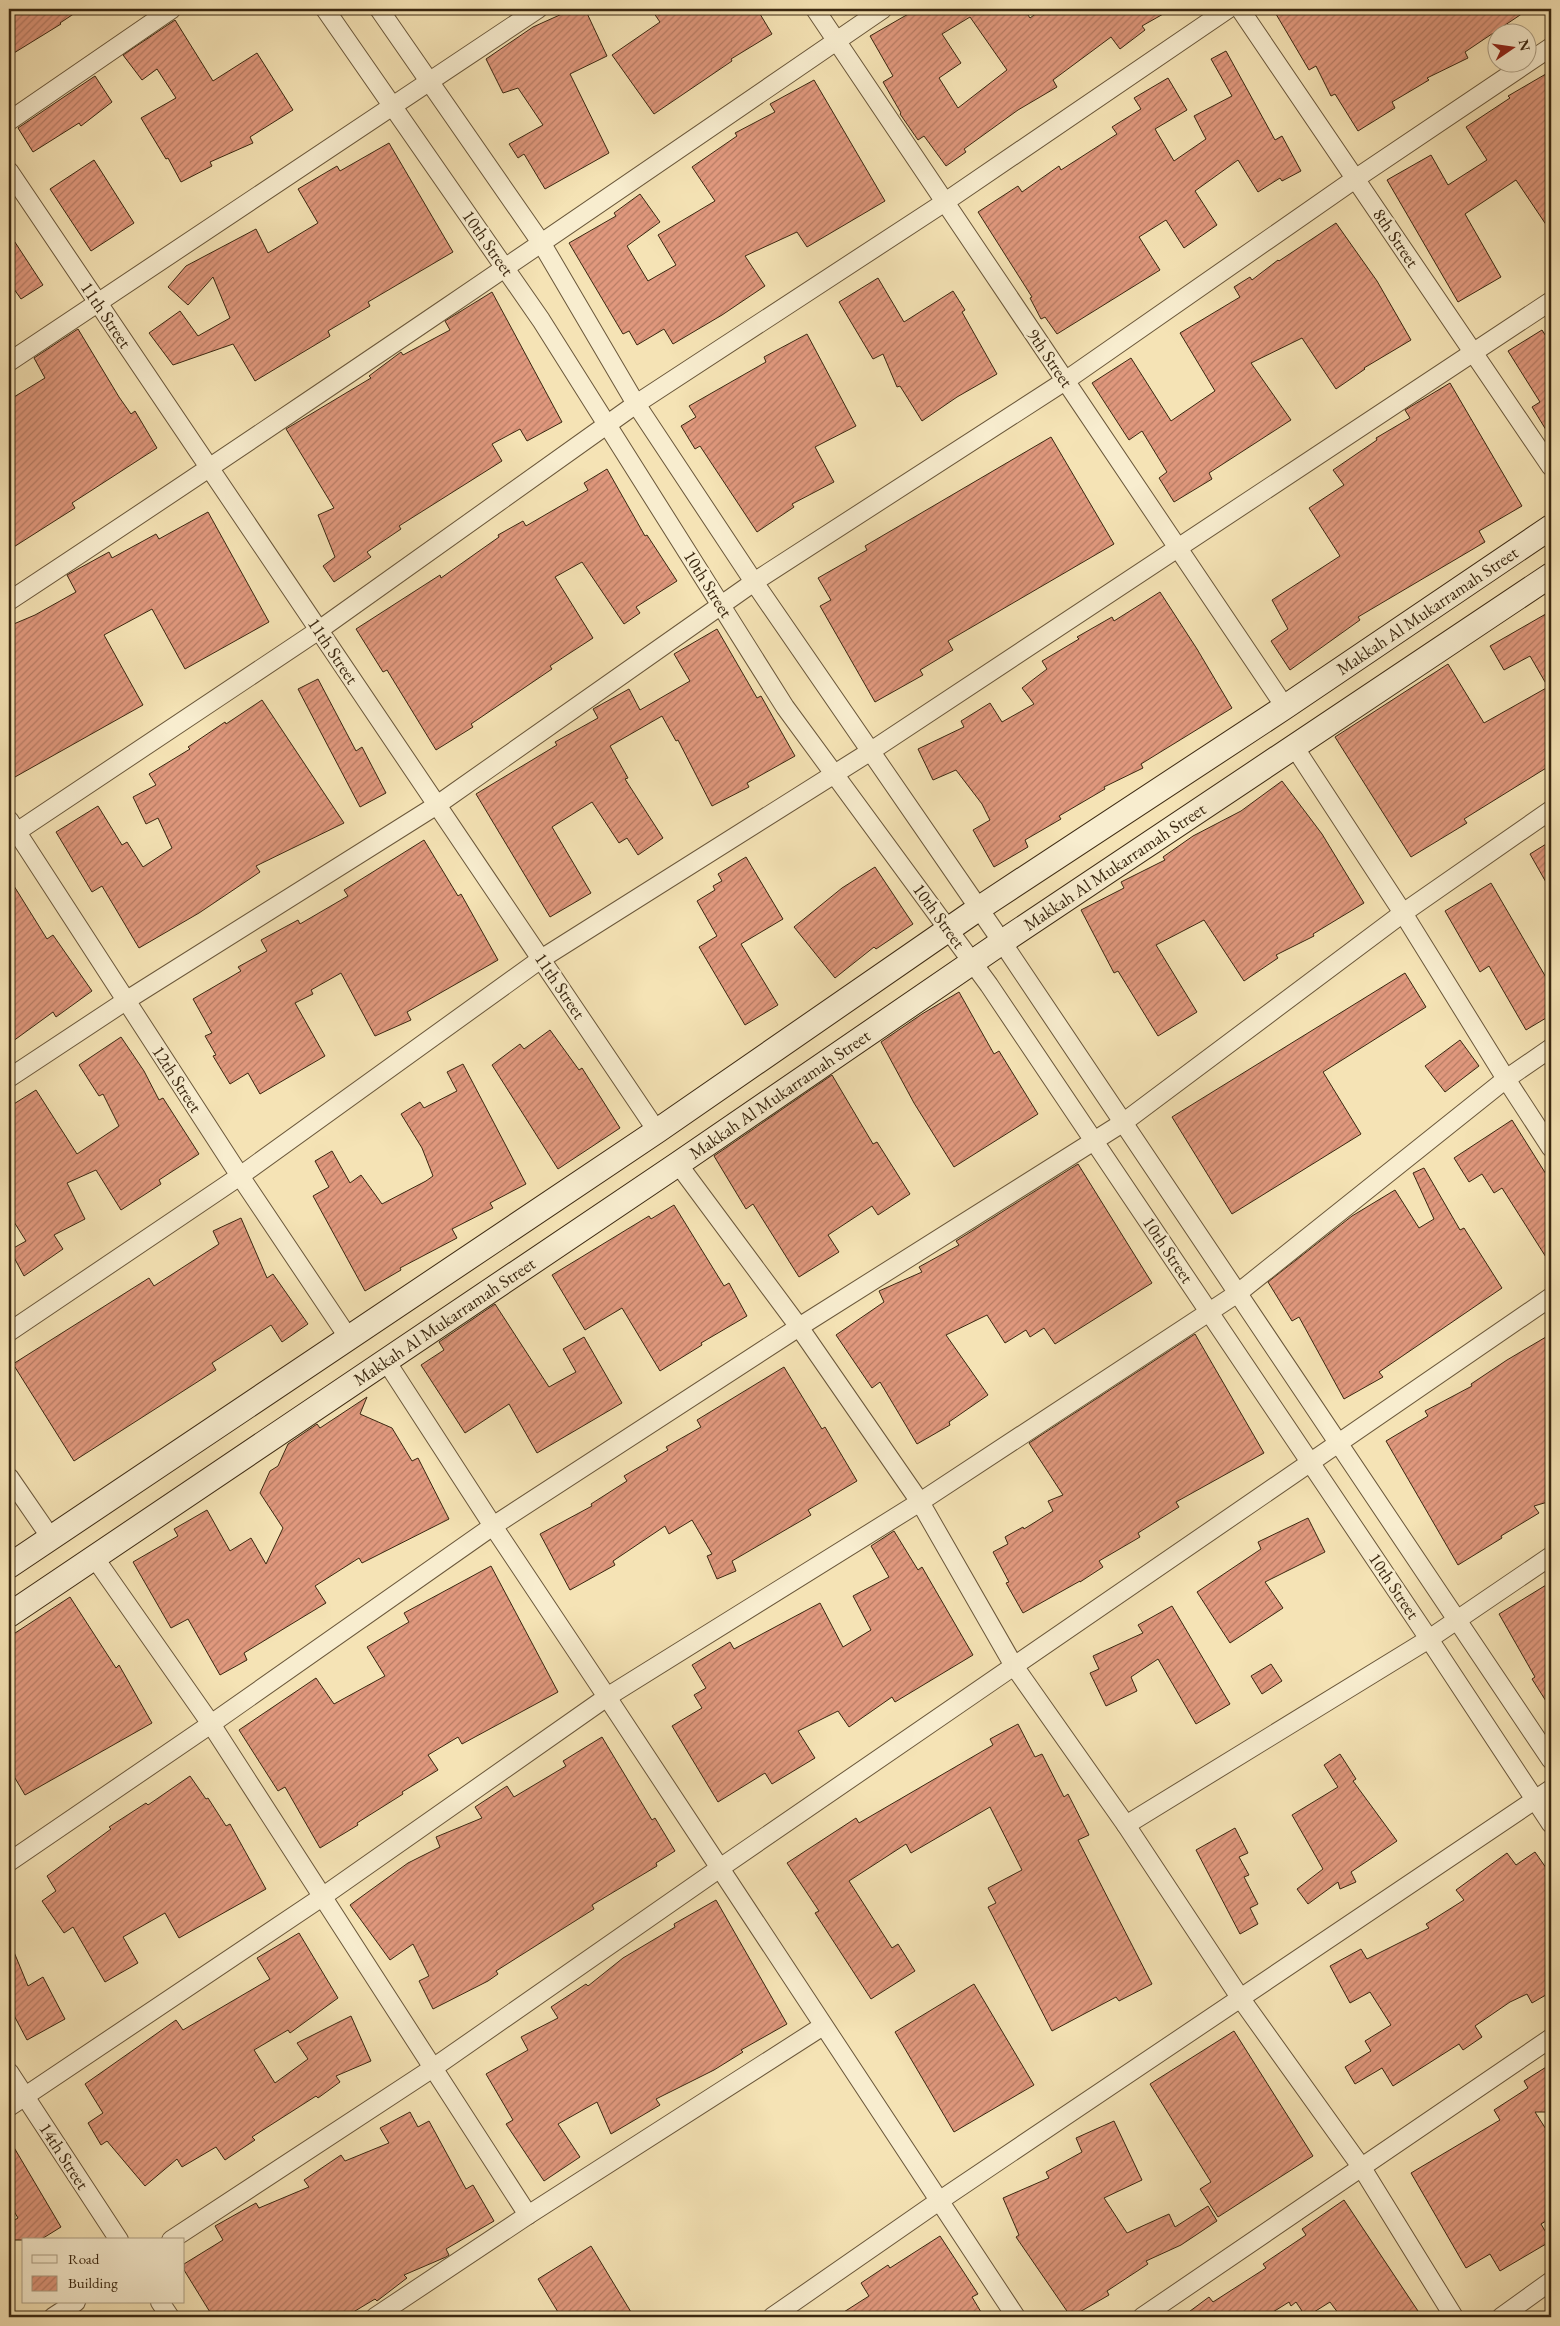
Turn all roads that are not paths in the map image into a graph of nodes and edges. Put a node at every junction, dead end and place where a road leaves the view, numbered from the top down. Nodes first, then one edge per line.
1 (172, 9) edge
2 (325, 9) edge
3 (379, 9) edge
4 (538, 9) edge
5 (815, 9) edge
6 (883, 9) edge
7 (1228, 9) edge
8 (1240, 9) edge
9 (836, 41) junction
10 (1551, 47) edge
11 (430, 83) junction
12 (394, 107) junction
13 (9, 121) edge
14 (9, 171) edge
15 (1356, 179) junction
16 (945, 202) junction
17 (542, 244) junction
18 (506, 268) junction
19 (1551, 300) edge
20 (98, 304) junction
21 (1473, 351) junction
22 (9, 362) edge
23 (1065, 380) junction
24 (636, 404) junction
25 (608, 424) junction
26 (1551, 467) edge
27 (210, 469) junction
28 (1551, 528) edge
29 (1178, 548) junction
30 (1551, 575) edge
31 (754, 582) junction
32 (9, 601) edge
33 (721, 605) junction
34 (319, 630) junction
35 (1285, 707) junction
36 (1295, 748) junction
37 (871, 751) junction
38 (835, 774) junction
39 (437, 805) junction
40 (1551, 810) edge
41 (11, 829) edge
42 (978, 909) junction
43 (1403, 913) junction
44 (949, 929) junction
45 (1002, 942) junction
46 (541, 959) junction
47 (973, 962) junction
48 (127, 1000) junction
49 (1551, 1048) edge
50 (9, 1078) edge
51 (1506, 1079) junction
52 (1124, 1122) junction
53 (657, 1130) junction
54 (1094, 1140) junction
55 (1551, 1148) edge
56 (678, 1164) junction
57 (240, 1176) junction
58 (1238, 1293) junction
59 (1551, 1297) edge
60 (1209, 1312) junction
61 (799, 1327) junction
62 (9, 1332) edge
63 (348, 1337) junction
64 (386, 1361) junction
65 (1339, 1443) junction
66 (1311, 1463) junction
67 (9, 1477) edge
68 (920, 1502) junction
69 (493, 1526) junction
70 (51, 1538) junction
71 (1551, 1556) edge
72 (94, 1558) junction
73 (9, 1566) edge
74 (9, 1615) edge
75 (1458, 1620) junction
76 (1429, 1639) junction
77 (1014, 1666) junction
78 (608, 1697) junction
79 (211, 1724) junction
80 (1551, 1760) edge
81 (1551, 1789) edge
82 (1535, 1801) junction
83 (1551, 1824) edge
84 (1126, 1826) junction
85 (9, 1862) edge
86 (720, 1868) junction
87 (322, 1897) junction
88 (1241, 1999) junction
89 (823, 2026) junction
90 (1551, 2038) edge
91 (433, 2068) junction
92 (9, 2072) edge
93 (24, 2096) junction
94 (9, 2107) edge
95 (1362, 2168) junction
96 (939, 2201) junction
97 (528, 2215) junction
98 (118, 2238) edge
99 (174, 2238) edge
100 (1551, 2281) edge
101 (73, 2304) edge
102 (161, 2304) edge
103 (53, 2317) edge
104 (170, 2317) edge
105 (375, 2317) edge
106 (772, 2317) edge
107 (1016, 2317) edge
108 (1142, 2317) edge
109 (1454, 2317) edge
110 (1501, 2317) edge

1 - 13 street
2 - 12 street, 10th Street
3 - 11 street, 10th Street
4 - 11 street
5 - 9 street, 9th Street
6 - 9 street
7 - 16 street
8 - 15 street, 8th Street
9 - 16 street, 9th Street
9 - 17 street
10 - 15 street
11 - 12 street
11 - 17 street, 10th Street
12 - 18 street, 10th Street
12 - 20 street
14 - 20 street, 11th Street
15 - 21 street, 8th Street
15 - 23 street
16 - 23 street, 9th Street
16 - 24 street
17 - 18 street
17 - 24 street, 10th Street
18 - 25 street, 10th Street
18 - 27 street
19 - 21 street
20 - 22 street
20 - 27 street, 11th Street
21 - 26 street, 8th Street
21 - 29 street
23 - 29 street, 9th Street
23 - 31 street
24 - 25 street
24 - 31 street, 10th Street
25 - 33 street, 10th Street
25 - 34 street
27 - 32 street
27 - 34 street, 11th Street
28 - 35 main road, Makkah Al Mukarramah Street
29 - 35 street, 9th Street
29 - 37 street
30 - 36 main road, Makkah Al Mukarramah Street
31 - 33 street
31 - 37 street, 10th Street
33 - 38 street, 10th Street
33 - 39 street
34 - 39 street, 11th Street
34 - 41 street
35 - 42 main road, Makkah Al Mukarramah Street
36 - 43 street
36 - 45 main road, Makkah Al Mukarramah Street
37 - 38 street
37 - 42 street, 10th Street
38 - 44 street, 10th Street
38 - 46 street
39 - 46 street, 11th Street
39 - 48 street
40 - 43 street
41 - 48 street, 12th Street
42 - 44 main road, Makkah Al Mukarramah Street
42 - 45 street, 10th Street
43 - 51 street
43 - 52 street
44 - 47 street, 10th Street
44 - 53 main road, Makkah Al Mukarramah Street
45 - 47 main road, Makkah Al Mukarramah Street
45 - 52 street, 10th Street
46 - 53 street, 11th Street
46 - 57 street
47 - 54 street, 10th Street
47 - 56 main road, Makkah Al Mukarramah Street
48 - 50 street
48 - 57 street, 12th Street
49 - 51 street
51 - 55 street
51 - 58 street
52 - 54 street
52 - 58 street, 10th Street
53 - 63 main road, Makkah Al Mukarramah Street
54 - 60 street, 10th Street
54 - 61 street
56 - 61 street
56 - 64 main road, Makkah Al Mukarramah Street
57 - 62 street
57 - 63 street, 12th Street
58 - 60 street
58 - 65 street, 10th Street
59 - 65 street
60 - 66 street, 10th Street
60 - 68 street
61 - 68 street
61 - 69 street
63 - 70 main road, Makkah Al Mukarramah Street
64 - 69 street
64 - 72 main road, Makkah Al Mukarramah Street
65 - 66 street
65 - 75 street, 10th Street
66 - 76 street, 10th Street
66 - 77 street
67 - 70 street
68 - 77 street
68 - 78 street
69 - 78 street
69 - 79 street
70 - 73 main road, Makkah Al Mukarramah Street
71 - 75 street
72 - 74 main road, Makkah Al Mukarramah Street
72 - 79 street
75 - 76 street
75 - 80 street, 10th Street
76 - 82 street, 10th Street
76 - 84 street
77 - 84 street
77 - 86 street
78 - 86 street
78 - 87 street
79 - 85 street
79 - 87 street
81 - 82 street
82 - 83 street, 10th Street
82 - 88 street
84 - 88 street
86 - 89 street
86 - 91 street
87 - 91 street
87 - 93 street
88 - 95 street
88 - 96 street
89 - 96 street
89 - 97 street
90 - 95 street
91 - 97 street
91 - 99 street
92 - 93 street, 14th Street
93 - 94 street
93 - 98 street, 14th Street
95 - 108 street
95 - 109 street
96 - 106 street
96 - 107 street
97 - 105 street
100 - 110 street
101 - 103 street
102 - 104 street

